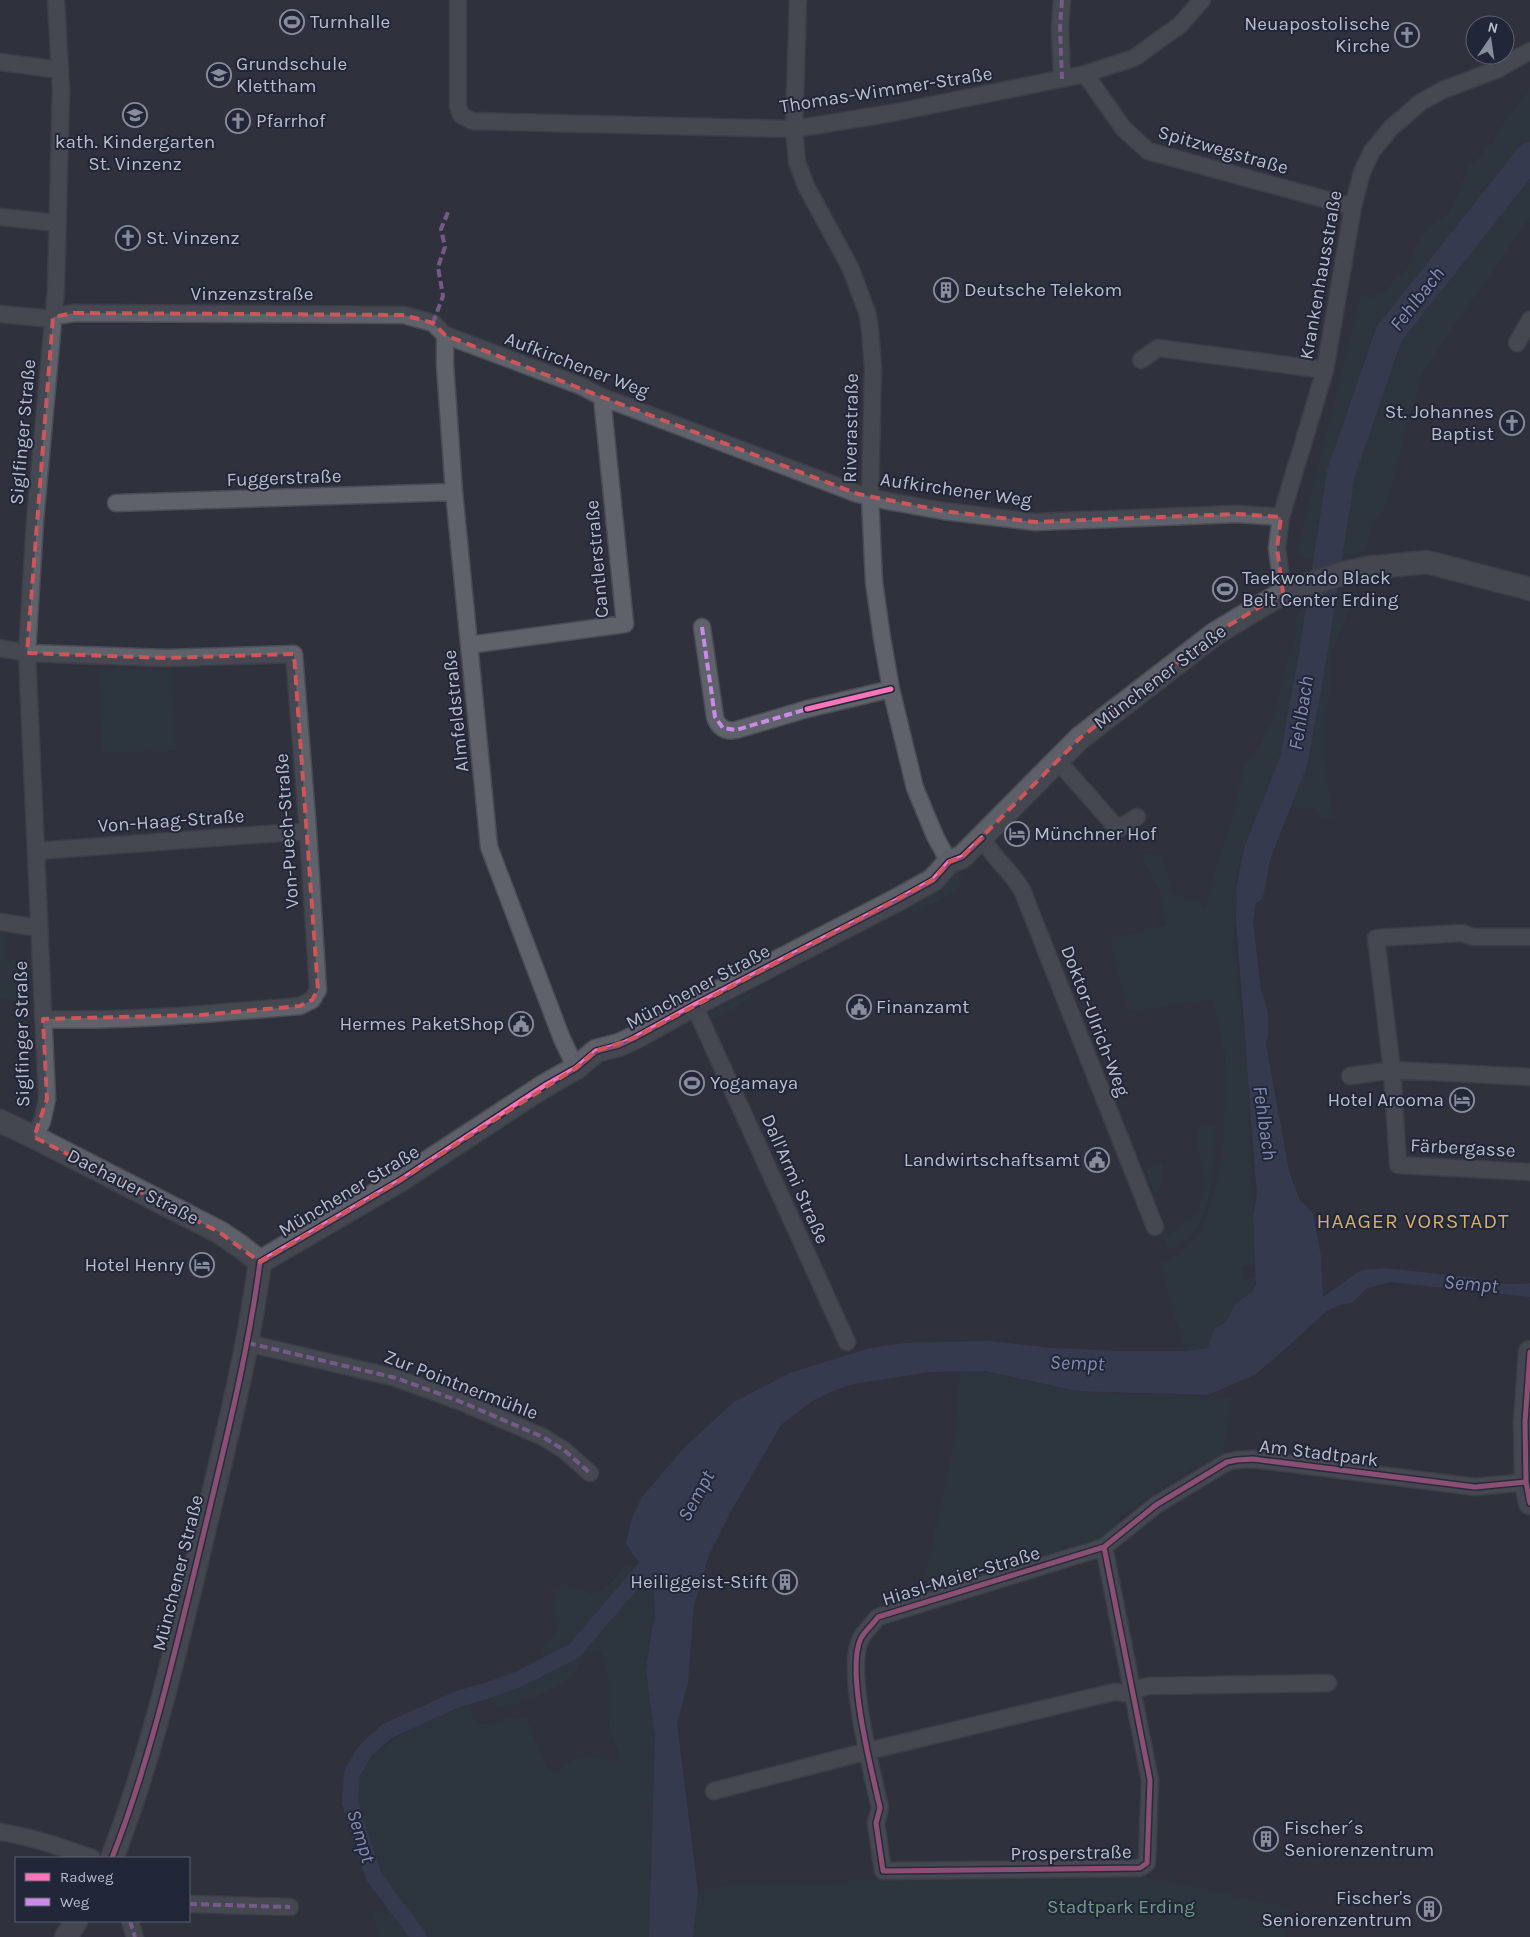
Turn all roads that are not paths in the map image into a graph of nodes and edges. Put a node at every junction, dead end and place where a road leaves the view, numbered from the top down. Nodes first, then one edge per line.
1 (56, 0) edge
2 (458, 0) edge
3 (798, 0) edge
4 (1062, 0) edge
5 (1202, 0) edge
6 (1530, 51) edge
7 (0, 62) edge
8 (60, 70) junction
9 (1085, 74) junction
10 (1062, 79) junction
11 (794, 129) junction
12 (1353, 207) junction
13 (0, 217) edge
14 (58, 224) junction
15 (0, 314) edge
16 (54, 317) junction
17 (1530, 320) edge
18 (445, 335) junction
19 (1517, 343) dead end
20 (1141, 360) dead end
21 (1325, 370) junction
22 (602, 397) junction
23 (454, 492) junction
24 (870, 498) junction
25 (116, 503) dead end
26 (1281, 517) junction
27 (1530, 589) edge
28 (1284, 593) junction
29 (702, 627) dead end
30 (469, 645) junction
31 (0, 648) edge
32 (27, 653) junction
33 (891, 689) junction
34 (1057, 760) junction
35 (1137, 817) dead end
36 (308, 832) junction
37 (982, 838) junction
38 (36, 852) junction
39 (949, 862) junction
40 (0, 922) edge
41 (39, 928) junction
42 (1530, 937) edge
43 (694, 1005) junction
44 (43, 1019) junction
45 (576, 1068) junction
46 (1392, 1070) junction
47 (1350, 1076) dead end
48 (1530, 1077) edge
49 (0, 1121) edge
50 (34, 1136) junction
51 (1530, 1172) edge
52 (1155, 1227) dead end
53 (260, 1262) junction
54 (847, 1342) dead end
55 (248, 1343) junction
56 (1530, 1352) edge
57 (590, 1474) dead end
58 (1528, 1492) edge
59 (1104, 1547) junction
60 (1328, 1683) dead end
61 (1133, 1691) junction
62 (868, 1751) junction
63 (714, 1790) dead end
64 (0, 1832) edge
65 (89, 1857) edge
66 (112, 1857) edge
67 (883, 1870) joint
68 (190, 1904) edge
69 (290, 1908) dead end
70 (75, 1922) edge
71 (130, 1922) edge
72 (66, 1937) edge
73 (135, 1937) edge

1 - 8 street, Siglfinger Straße
2 - 11 street, Thomas-Wimmer-Straße
3 - 11 street, Riverastraße
4 - 10 street
5 - 9 street, Thomas-Wimmer-Straße
6 - 12 street, Krankenhausstraße
7 - 8 street
8 - 14 street, Siglfinger Straße
9 - 10 street, Thomas-Wimmer-Straße
9 - 12 street, Spitzwegstraße
10 - 11 street, Thomas-Wimmer-Straße
11 - 24 street, Riverastraße
12 - 21 street, Krankenhausstraße
13 - 14 street
14 - 16 street, Siglfinger Straße
15 - 16 street, Vinzenzstraße
16 - 18 street, Vinzenzstraße
16 - 32 street, Siglfinger Straße
17 - 19 street
18 - 22 street, Aufkirchener Weg
18 - 23 street, Almfeldstraße
20 - 21 street
21 - 26 street, Krankenhausstraße
22 - 24 street, Aufkirchener Weg
22 - 30 street, Cantlerstraße
23 - 25 street, Fuggerstraße
23 - 30 street, Almfeldstraße
24 - 26 street, Aufkirchener Weg
24 - 33 street, Riverastraße
26 - 28 street, Krankenhausstraße
27 - 28 street, Münchener Straße
28 - 34 street, Münchener Straße
29 - 33 street
30 - 45 street, Almfeldstraße
31 - 32 street
32 - 36 street, Von-Puech-Straße
32 - 38 street, Siglfinger Straße
33 - 39 street, Riverastraße
34 - 35 street
34 - 37 street, Münchener Straße
36 - 38 street, Von-Haag-Straße
36 - 44 street, Von-Puech-Straße
37 - 39 street, Münchener Straße
37 - 52 street, Doktor-Ulrich-Weg
38 - 41 street, Siglfinger Straße
39 - 43 street, Münchener Straße
40 - 41 street
41 - 44 street, Siglfinger Straße
42 - 46 street
43 - 45 street, Münchener Straße
43 - 54 street, Dall'Armi Straße
44 - 50 street, Siglfinger Straße
45 - 53 street, Münchener Straße
46 - 47 street
46 - 48 street
46 - 51 street, Färbergasse
49 - 50 street, Dachauer Straße
50 - 53 street, Dachauer Straße
53 - 55 street, Münchener Straße
55 - 57 street, Zur Pointnermühle
55 - 66 street, Münchener Straße
56 - 58 street
58 - 59 street, Am Stadtpark
59 - 61 street, Prosperstraße
59 - 62 street, Hiasl-Maier-Straße
60 - 61 street
61 - 62 street
61 - 67 street, Prosperstraße
62 - 63 street
62 - 67 street, Hiasl-Maier-Straße
64 - 65 street
68 - 69 street
70 - 72 street
71 - 73 street

